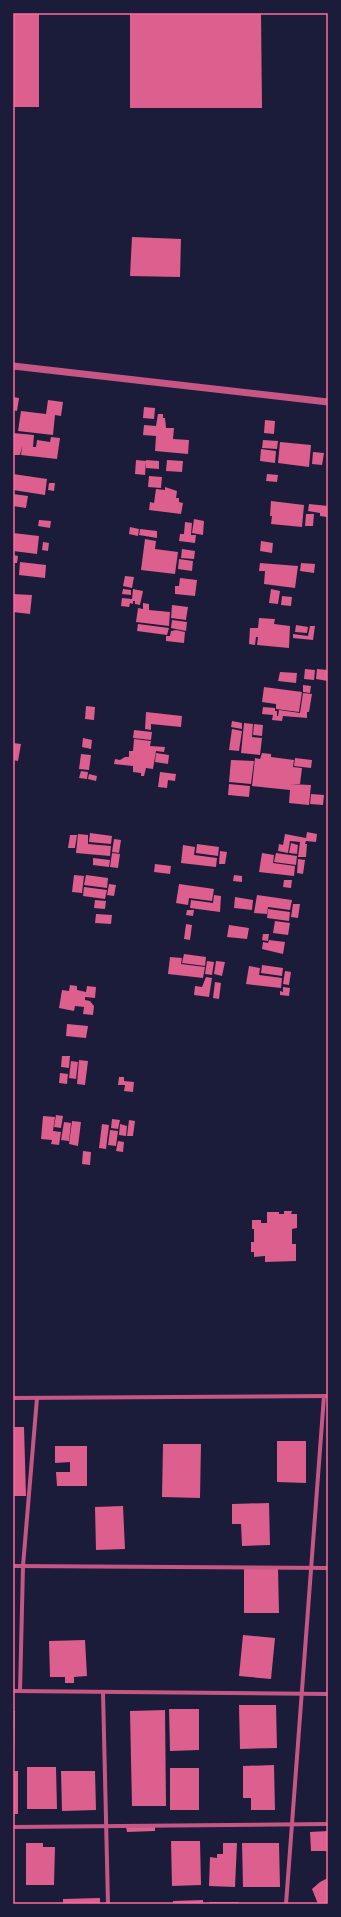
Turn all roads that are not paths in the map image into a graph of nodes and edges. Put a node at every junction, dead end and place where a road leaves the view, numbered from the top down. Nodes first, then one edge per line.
1 (13, 366) edge
2 (328, 402) edge
3 (326, 1396) edge
4 (13, 1398) edge
5 (37, 1398) junction
6 (13, 1566) edge
7 (23, 1566) junction
8 (311, 1567) junction
9 (328, 1568) edge
10 (13, 1691) edge
11 (20, 1691) junction
12 (103, 1692) junction
13 (302, 1693) junction
14 (328, 1694) edge
15 (292, 1823) junction
16 (106, 1824) junction
17 (328, 1824) edge
18 (13, 1827) edge
19 (108, 1904) edge
20 (286, 1904) edge

1 - 2 street
3 - 5 street
3 - 8 street
4 - 5 street
5 - 7 street
6 - 7 street
7 - 8 street
7 - 11 street
8 - 9 street
8 - 13 street
10 - 11 street
11 - 12 street
12 - 13 street
12 - 16 street
13 - 14 street
13 - 15 street
15 - 16 street
15 - 17 street
15 - 20 street
16 - 18 street
16 - 19 street

